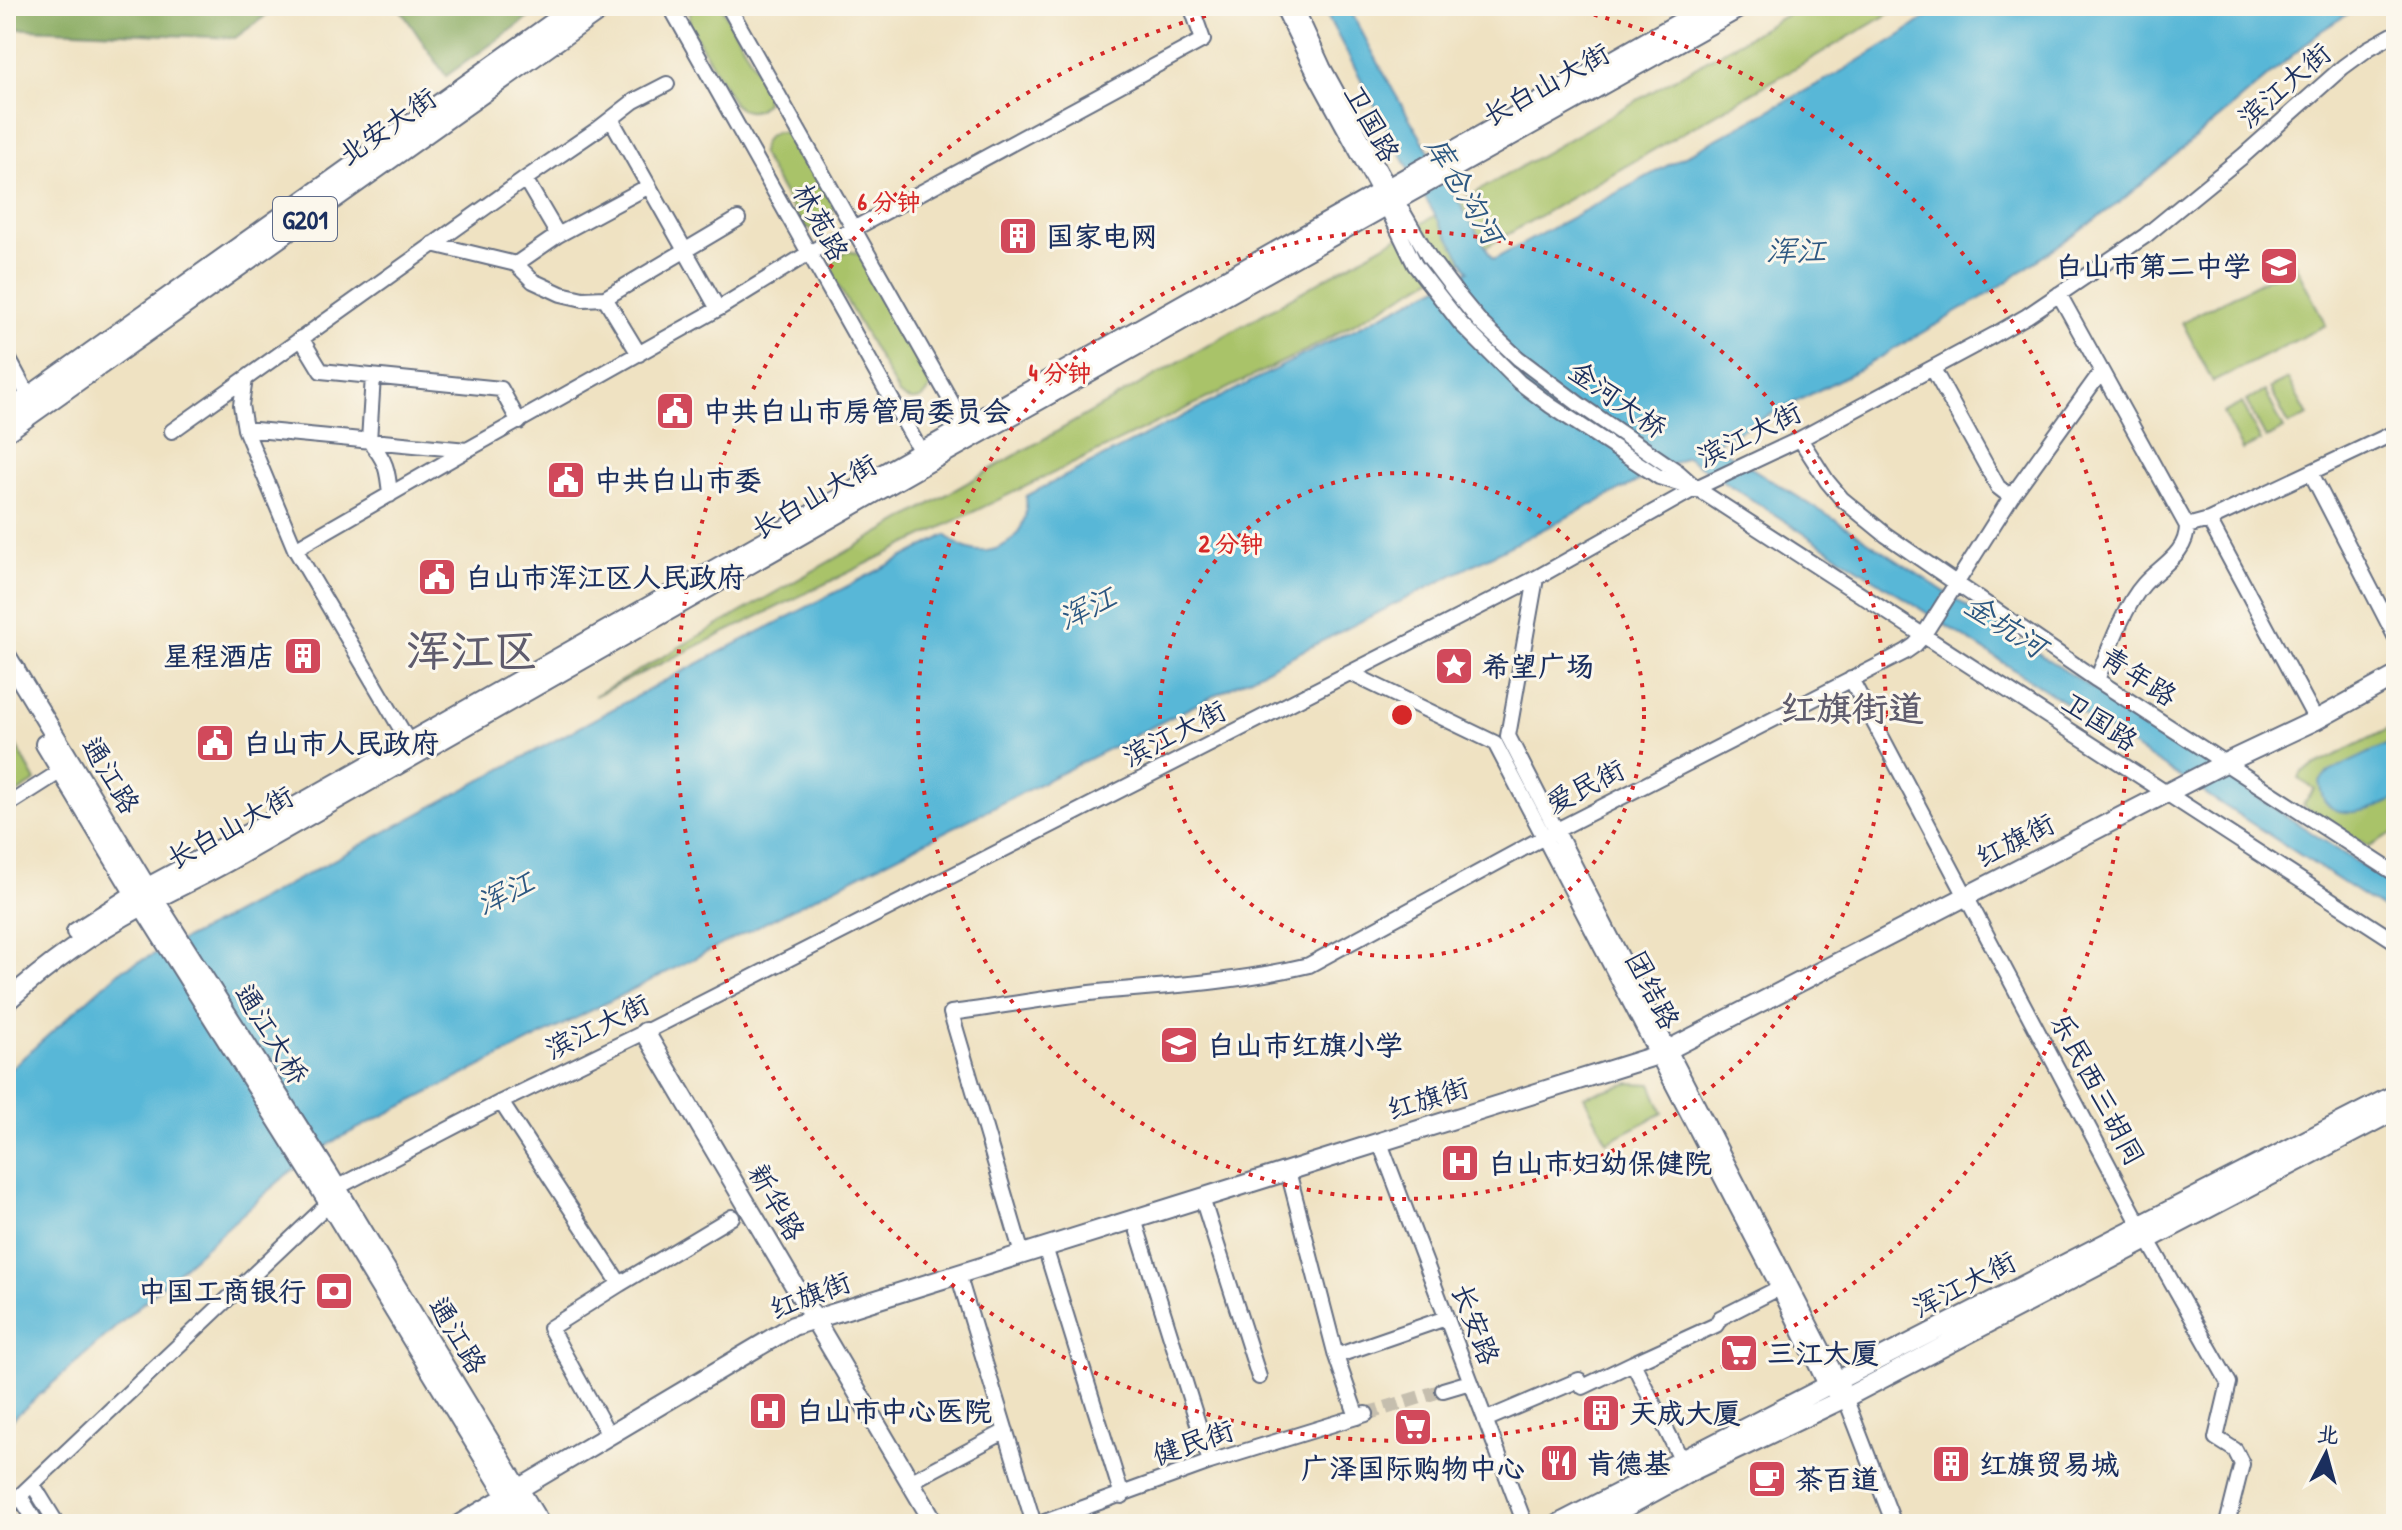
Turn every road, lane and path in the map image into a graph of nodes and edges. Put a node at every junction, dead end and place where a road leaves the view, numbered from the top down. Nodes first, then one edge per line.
1 (578, 6) edge
2 (604, 6) edge
3 (728, 6) edge
4 (1191, 6) edge
5 (1282, 6) edge
6 (1295, 6) edge
7 (1709, 6) edge
8 (1743, 6) edge
9 (674, 8) edge
10 (2396, 33) edge
11 (667, 84) dead end
12 (611, 119) junction
13 (1439, 167) junction
14 (525, 179) junction
15 (649, 186) junction
16 (1388, 197) junction
17 (738, 219) dead end
18 (853, 229) junction
19 (558, 235) junction
20 (433, 244) junction
21 (685, 250) junction
22 (809, 253) junction
23 (1429, 257) joint
24 (516, 264) junction
25 (1415, 265) joint
26 (2059, 294) junction
27 (605, 298) junction
28 (718, 309) junction
29 (301, 338) junction
30 (6, 354) edge
31 (639, 354) junction
32 (1933, 369) junction
33 (2101, 372) junction
34 (373, 376) junction
35 (245, 379) junction
36 (29, 397) junction
37 (6, 414) edge
38 (519, 422) junction
39 (245, 429) junction
40 (6, 431) edge
41 (172, 431) dead end
42 (2396, 432) edge
43 (969, 433) junction
44 (1800, 439) junction
45 (369, 441) junction
46 (467, 450) junction
47 (924, 457) junction
48 (2311, 473) junction
49 (1696, 488) junction
50 (390, 495) junction
51 (2011, 497) junction
52 (2209, 520) junction
53 (2187, 526) junction
54 (295, 549) junction
55 (1536, 578) junction
56 (1954, 585) junction
57 (1927, 630) junction
58 (2396, 638) edge
59 (8, 668) edge
60 (1350, 673) junction
61 (2396, 676) edge
62 (1851, 679) junction
63 (2097, 680) junction
64 (2316, 720) junction
65 (1501, 739) junction
66 (413, 748) junction
67 (2220, 766) junction
68 (61, 771) junction
69 (2172, 790) junction
70 (6, 806) edge
71 (1551, 833) junction
72 (2396, 874) edge
73 (145, 897) junction
74 (1966, 897) junction
75 (163, 925) joint
76 (2396, 942) edge
77 (6, 987) edge
78 (6, 1002) edge
79 (645, 1032) junction
80 (1664, 1052) junction
81 (2396, 1094) edge
82 (501, 1102) junction
83 (2396, 1110) edge
84 (1380, 1143) junction
85 (1288, 1171) junction
86 (327, 1187) junction
87 (1202, 1198) junction
88 (732, 1217) dead end
89 (1134, 1219) junction
90 (2145, 1232) junction
91 (1045, 1247) junction
92 (1022, 1254) junction
93 (958, 1274) junction
94 (620, 1284) junction
95 (1779, 1288) junction
96 (1446, 1318) junction
97 (814, 1320) junction
98 (1336, 1356) junction
99 (1633, 1363) junction
100 (1259, 1377) dead end
101 (1470, 1382) junction
102 (1832, 1382) junction
103 (1443, 1390) tunnel mouth
104 (1845, 1398) junction
105 (1485, 1420) junction
106 (1006, 1431) junction
107 (609, 1435) junction
108 (1681, 1459) junction
109 (1210, 1462) junction
110 (910, 1482) junction
111 (33, 1485) junction
112 (20, 1496) junction
113 (1122, 1496) junction
114 (516, 1498) junction
115 (6, 1509) edge
116 (1606, 1522) edge
117 (37, 1524) edge
118 (57, 1524) edge
119 (460, 1524) edge
120 (485, 1524) edge
121 (524, 1524) edge
122 (540, 1524) edge
123 (935, 1524) edge
124 (1037, 1524) edge
125 (1525, 1524) edge
126 (1558, 1524) edge
127 (1894, 1524) edge
128 (2227, 1524) edge

1 - 36 highway, 北安大街 / G201
2 - 40 highway, 北安大街 / G201
3 - 18 street, 林苑路
4 - 18 street
5 - 16 street, 卫国路
6 - 16 street, 卫国路
7 - 13 main road, 长白山大街
8 - 13 main road, 长白山大街
9 - 22 street, 林苑路
10 - 26 street, 滨江大街
11 - 12 street
12 - 14 street
12 - 15 street
13 - 16 main road, 长白山大街
14 - 19 street
14 - 20 street
15 - 19 street
15 - 21 street
16 - 23 street, 卫国路
16 - 25 street, 卫国路
16 - 43 main road, 长白山大街
17 - 21 street
18 - 22 street
18 - 43 street, 林苑路
19 - 24 street
20 - 24 street
20 - 29 street
21 - 27 street
21 - 28 street
22 - 28 street
22 - 47 street, 林苑路
23 - 49 street, 金河大桥
24 - 27 street
25 - 49 street, 金河大桥
26 - 32 street, 滨江大街
26 - 33 street
27 - 31 street
28 - 31 street
29 - 34 street
29 - 35 street
30 - 36 street
31 - 38 street
32 - 44 street, 滨江大街
32 - 51 street
33 - 51 street, 爱民街
33 - 53 street
34 - 38 street
34 - 45 street
35 - 39 street
35 - 41 street
36 - 37 highway, 北安大街 / G201
38 - 46 street
39 - 45 street
39 - 54 street
42 - 48 street
43 - 47 main road, 长白山大街
44 - 49 street, 滨江大街
44 - 56 street, 青年路
45 - 46 street
45 - 50 street
46 - 50 street
47 - 66 main road, 长白山大街
48 - 52 street
48 - 58 street
49 - 55 street, 滨江大街
49 - 57 street, 卫国路
50 - 54 street
51 - 56 street, 爱民街
52 - 53 street
52 - 64 street
53 - 63 street
54 - 66 street
55 - 60 street, 滨江大街
55 - 65 street
56 - 57 street, 爱民街
56 - 63 street, 青年路
57 - 62 street, 爱民街
57 - 69 street, 卫国路
59 - 68 main road, 通江路
59 - 73 main road, 通江路
60 - 65 street
60 - 79 street, 滨江大街
61 - 64 main road, 红旗街
62 - 71 street, 爱民街
62 - 74 street, 乐民西三胡同
63 - 67 street, 青年路
64 - 67 main road, 红旗街
65 - 71 street, 团结路
66 - 73 main road, 长白山大街
67 - 69 main road, 红旗街
67 - 72 street, 青年路
68 - 70 street
68 - 73 main road, 通江路
69 - 74 main road, 红旗街
69 - 76 street, 卫国路
71 - 80 street, 团结路
71 - 92 street, 爱民街
73 - 75 main road, 通江路
73 - 77 main road, 长白山大街
73 - 78 main road, 长白山大街
74 - 80 main road, 红旗街
74 - 90 street, 乐民西三胡同
75 - 86 main road, 通江大桥
79 - 82 street, 滨江大街
79 - 97 main road, 新华路
80 - 84 main road, 红旗街
80 - 95 street, 团结路
80 - 102 street, 团结路
81 - 90 main road, 浑江大街
82 - 86 street, 滨江大街
82 - 94 street
83 - 90 main road, 浑江大街
84 - 85 main road, 红旗街
84 - 96 street, 长安路
85 - 87 main road, 红旗街
85 - 98 street
86 - 111 street, 滨江大街
86 - 114 main road, 通江路
87 - 89 main road, 红旗街
87 - 100 street
88 - 94 street
89 - 91 main road, 红旗街
89 - 109 street
90 - 102 main road, 浑江大街
90 - 104 main road, 浑江大街
90 - 128 street, 乐民西三胡同
91 - 92 main road, 红旗街
91 - 113 street
92 - 93 main road, 红旗街
93 - 97 main road, 红旗街
93 - 106 street
94 - 107 street
95 - 99 street
95 - 102 street, 团结路
96 - 98 street
96 - 101 street, 长安路
97 - 107 main road, 红旗街
97 - 110 main road, 新华路
97 - 114 main road
98 - 109 street, 健民街
99 - 105 street
99 - 108 street
101 - 103 street
101 - 105 street, 长安路
102 - 104 street, 团结路
102 - 108 main road, 浑江大街
104 - 116 main road, 浑江大街
104 - 127 street, 团结路
105 - 125 street, 长安路
106 - 110 street
106 - 124 street
107 - 114 main road, 红旗街
108 - 126 main road, 浑江大街
109 - 113 street, 健民街
110 - 123 main road, 新华路
111 - 112 street, 滨江大街
111 - 118 street
112 - 115 street, 滨江大街
112 - 117 street
113 - 124 street, 健民街
114 - 119 main road, 红旗街
114 - 120 main road
114 - 121 main road, 通江路
114 - 122 main road, 通江路

